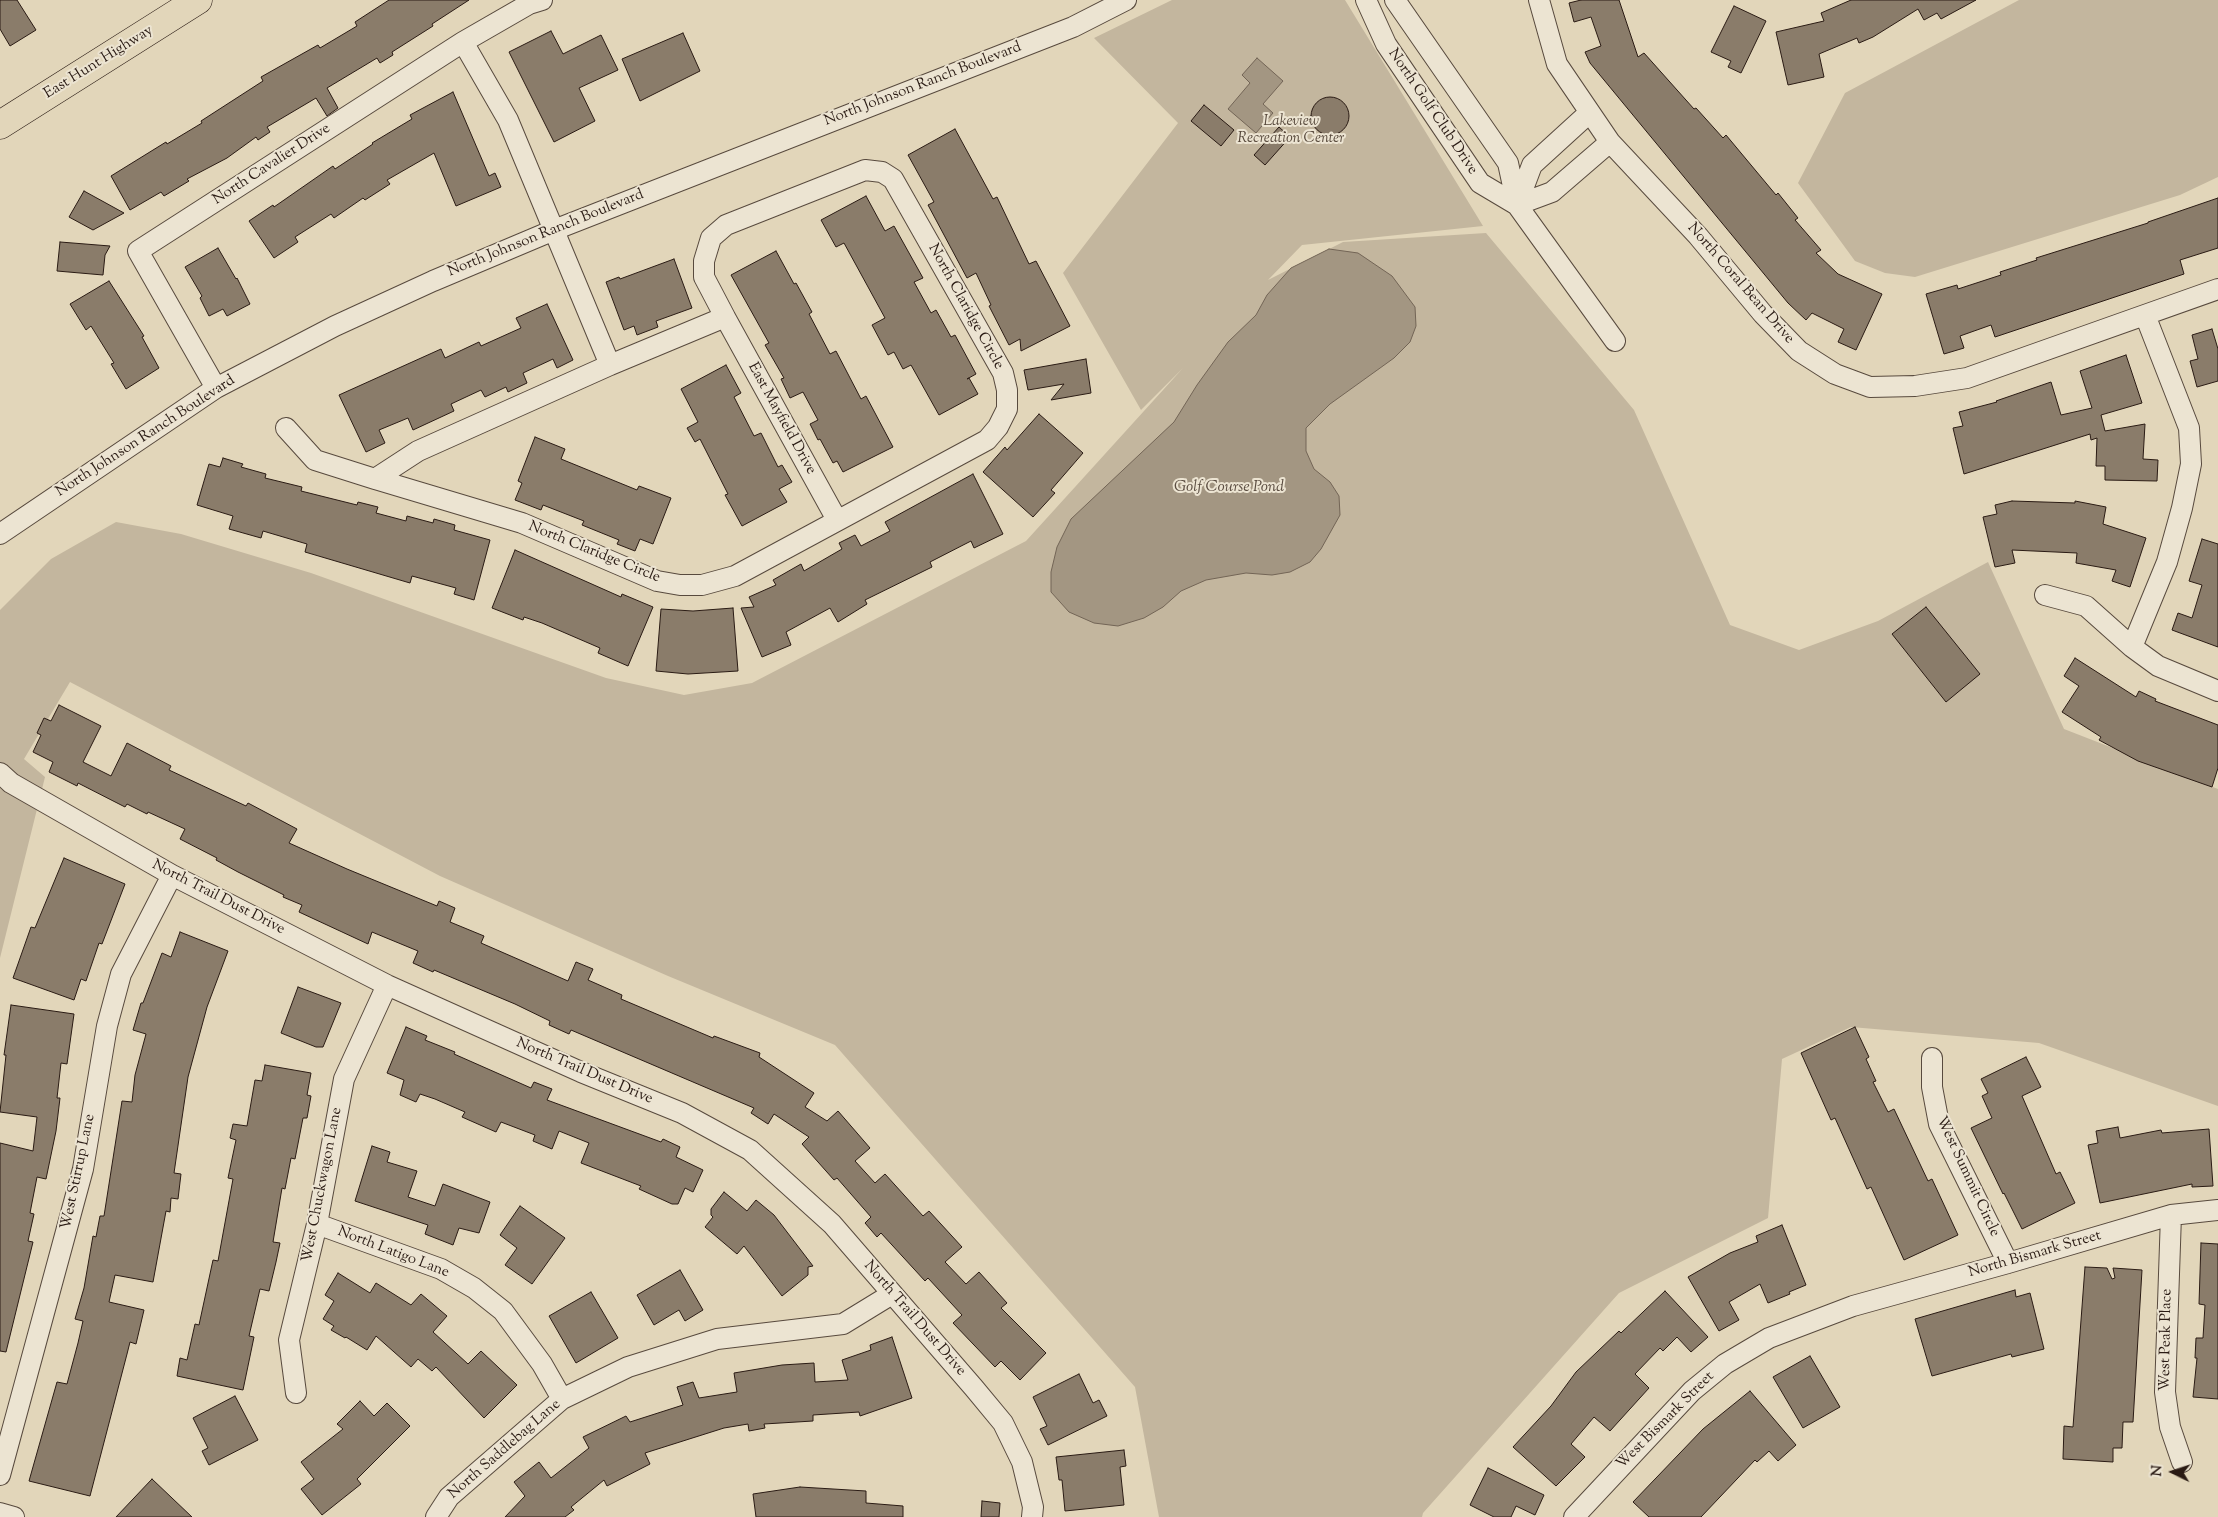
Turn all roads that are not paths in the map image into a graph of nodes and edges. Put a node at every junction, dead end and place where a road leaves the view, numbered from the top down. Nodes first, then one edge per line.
1 (198, 0) edge
2 (542, 0) edge
3 (1126, 0) edge
4 (1366, 0) edge
5 (1395, 0) edge
6 (1539, 0) edge
7 (463, 42) junction
8 (1590, 113) junction
9 (0, 126) edge
10 (1610, 142) junction
11 (1517, 206) junction
12 (554, 230) junction
13 (2218, 289) edge
14 (2145, 315) junction
15 (725, 317) junction
16 (1615, 341) dead end
17 (610, 365) junction
18 (216, 388) junction
19 (286, 428) dead end
20 (375, 479) junction
21 (837, 520) junction
22 (0, 534) edge
23 (2045, 595) dead end
24 (2132, 647) junction
25 (2218, 691) edge
26 (0, 773) edge
27 (172, 875) junction
28 (387, 985) junction
29 (1932, 1058) dead end
30 (2218, 1210) edge
31 (2171, 1215) junction
32 (317, 1224) junction
33 (2008, 1263) junction
34 (892, 1294) junction
35 (1853, 1306) joint
36 (296, 1393) dead end
37 (562, 1398) junction
38 (2182, 1462) dead end
39 (0, 1476) edge
40 (0, 1513) edge
41 (14, 1517) edge
42 (436, 1517) edge
43 (1032, 1517) edge
44 (1574, 1517) edge

1 - 9 main road, East Hunt Highway
2 - 7 street, North Cavalier Drive
3 - 12 street, North Johnson Ranch Boulevard
4 - 11 street, North Golf Club Drive
5 - 11 street, North Golf Club Drive
6 - 8 street, North Coral Bean Drive
7 - 12 street
7 - 18 street, North Cavalier Drive
8 - 10 street, North Coral Bean Drive
8 - 11 street
10 - 11 street
10 - 14 street, North Coral Bean Drive
11 - 16 street, North Golf Club Drive
12 - 17 street
12 - 18 street, North Johnson Ranch Boulevard
13 - 14 street, North Coral Bean Drive
14 - 24 street
15 - 17 street
15 - 21 street, East Mayfield Drive
15 - 21 street, North Claridge Circle
17 - 20 street
18 - 22 street, North Johnson Ranch Boulevard
19 - 20 street, North Claridge Circle
20 - 21 street, North Claridge Circle
23 - 24 street
24 - 25 street
26 - 27 street, North Trail Dust Drive
27 - 28 street, North Trail Dust Drive
27 - 39 street, West Stirrup Lane
28 - 32 street, West Chuckwagon Lane
28 - 34 street, North Trail Dust Drive
29 - 33 street, West Summit Circle
30 - 31 street, North Bismark Street
31 - 33 street, North Bismark Street
31 - 38 street, West Peak Place
32 - 36 street, West Chuckwagon Lane
32 - 37 street, North Latigo Lane
33 - 35 street, North Bismark Street
34 - 37 street, North Saddlebag Lane
34 - 43 street, North Trail Dust Drive
35 - 44 street, West Bismark Street
37 - 42 street, North Saddlebag Lane
40 - 41 street

